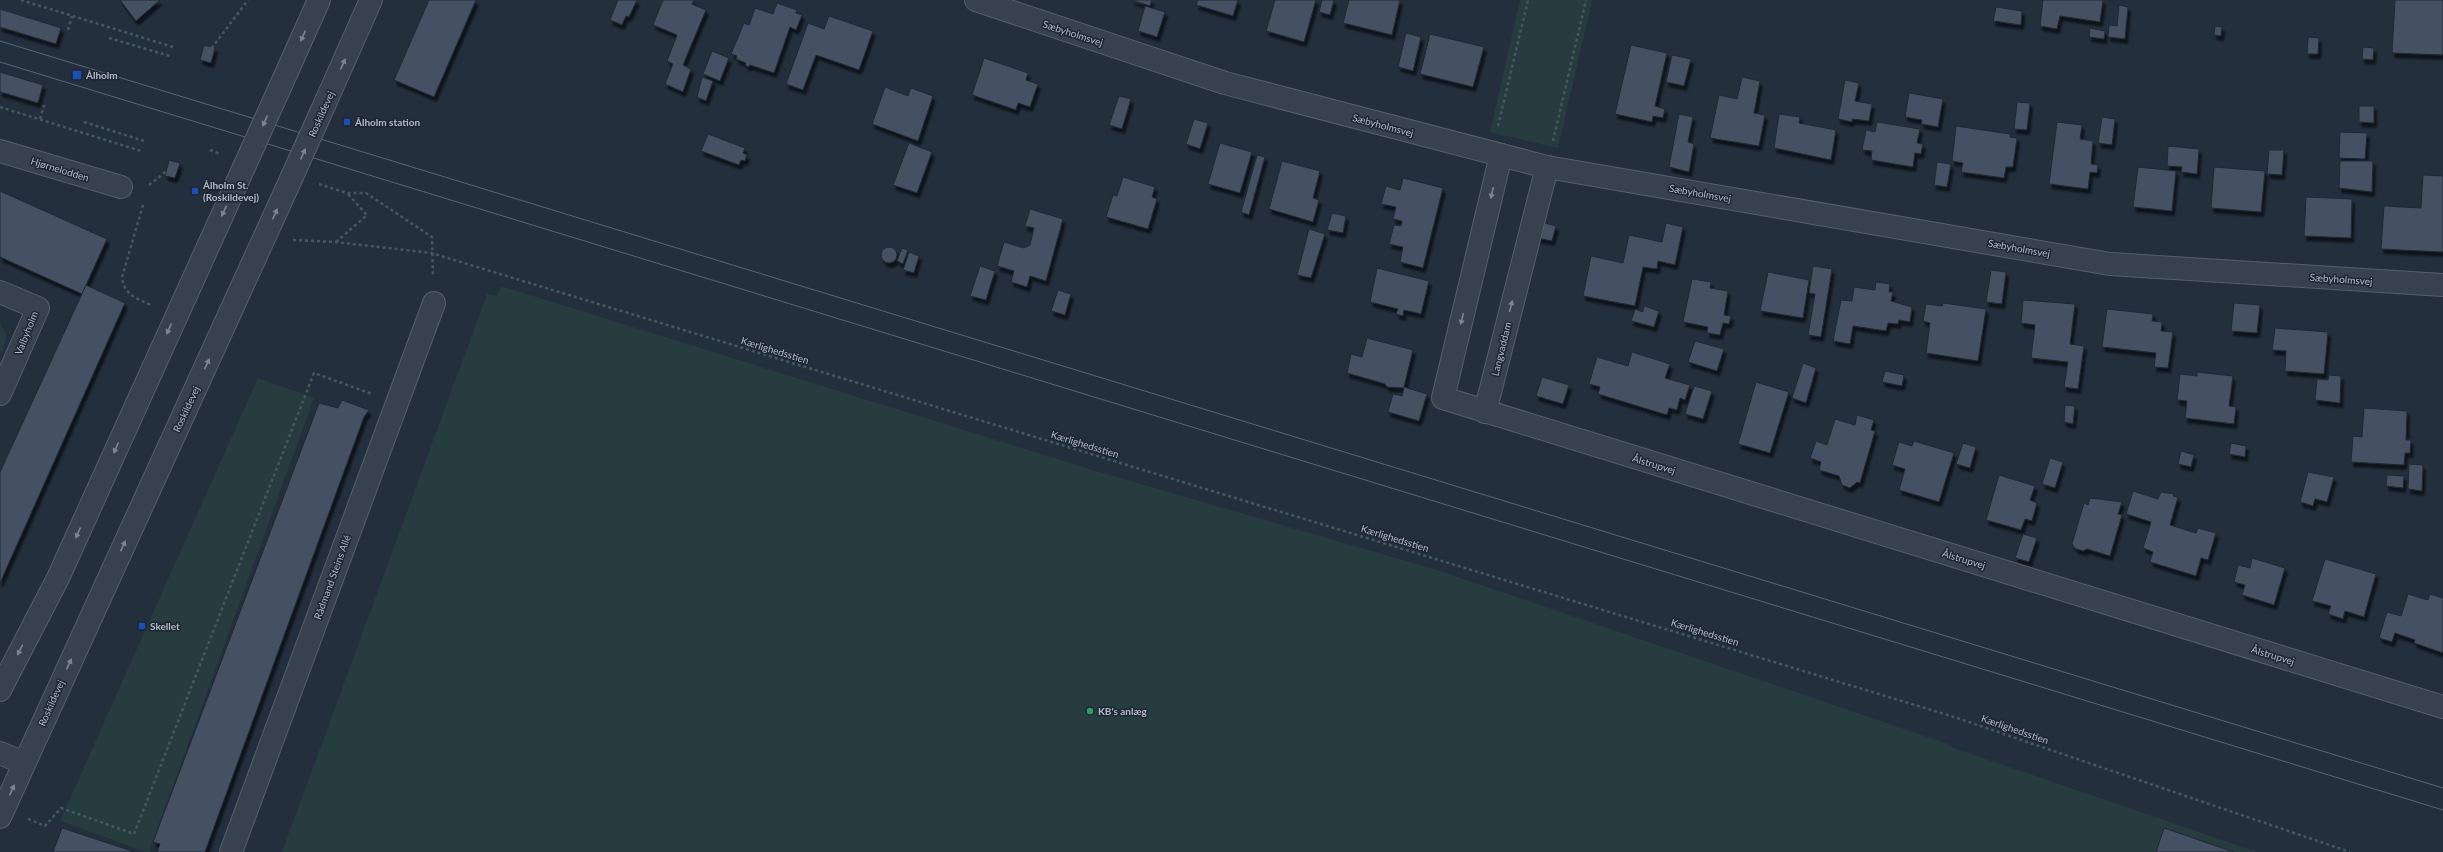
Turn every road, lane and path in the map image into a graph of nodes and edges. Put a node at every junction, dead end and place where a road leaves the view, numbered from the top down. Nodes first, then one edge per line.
1 (21, 0) edge
2 (248, 0) edge
3 (319, 0) edge
4 (371, 0) edge
5 (976, 0) edge
6 (1528, 0) edge
7 (1586, 0) edge
8 (72, 16) junction
9 (68, 30) dead end
10 (110, 38) dead end
11 (173, 47) dead end
12 (208, 52) dead end
13 (170, 56) dead end
14 (44, 105) dead end
15 (0, 107) edge
16 (40, 120) junction
17 (84, 122) dead end
18 (144, 141) dead end
19 (0, 151) edge
20 (141, 151) dead end
21 (1496, 154) junction
22 (173, 166) dead end
23 (1547, 167) junction
24 (148, 185) junction
25 (121, 187) joint
26 (146, 193) dead end
27 (144, 200) dead end
28 (264, 239) junction
29 (336, 242) junction
30 (431, 253) junction
31 (2443, 285) edge
32 (0, 292) edge
33 (434, 303) dead end
34 (175, 316) junction
35 (0, 394) edge
36 (396, 403) junction
37 (1484, 412) junction
38 (0, 690) edge
39 (2443, 707) edge
40 (0, 753) edge
41 (24, 763) junction
42 (2, 813) edge
43 (231, 852) edge
44 (2350, 852) edge

1 - 8 path
2 - 12 path
3 -> 34 street, bridge
28 -> 4 street, Roskildevej, bridge
5 - 21 street, Sæbyholmsvej
6 - 21 path
7 - 23 path
8 - 9 path
8 - 11 path
10 - 13 path
14 - 16 path
15 - 16 path
16 - 20 path
17 - 18 path
19 - 25 street, Hjørnelodden
21 - 23 street, Sæbyholmsvej
21 -> 37 street
22 - 24 path
23 - 31 street, Sæbyholmsvej
37 -> 23 street, Langvaddam
24 - 25 path
24 - 26 path
27 - 34 path
28 - 29 path, Kærlighedsstien
41 -> 28 street, Roskildevej
29 - 30 path, Kærlighedsstien
29 - 30 path
30 - 44 path, Kærlighedsstien
32 - 35 street, Valbyholm
33 - 36 street, Rådmand Steins Allé
34 -> 38 street
36 - 42 path
36 - 43 street, Rådmand Steins Allé
37 - 39 street, Ålstrupvej
40 - 41 street
42 -> 41 street, Roskildevej

